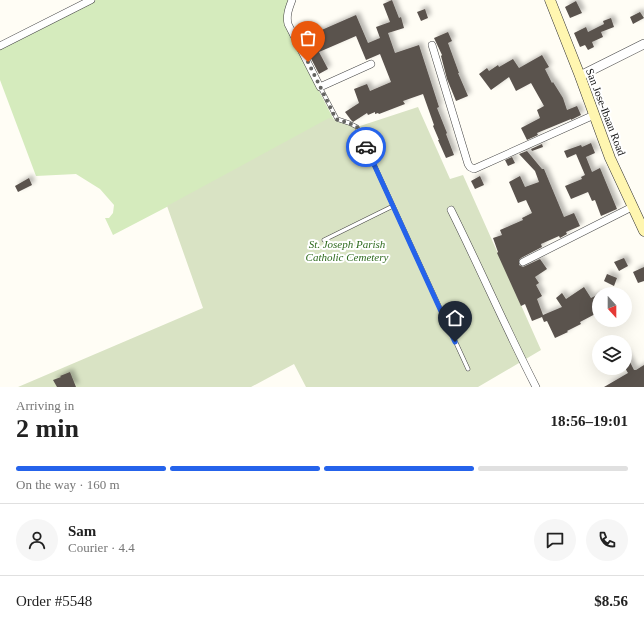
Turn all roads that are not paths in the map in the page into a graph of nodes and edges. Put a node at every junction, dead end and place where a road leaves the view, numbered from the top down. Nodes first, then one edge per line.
1 (91, 0) edge
2 (292, 0) edge
3 (550, 0) edge
4 (644, 44) edge
5 (432, 45) dead end
6 (0, 46) edge
7 (372, 64) dead end
8 (580, 76) junction
9 (320, 87) junction
10 (594, 115) junction
11 (393, 206) junction
12 (632, 207) junction
13 (451, 210) dead end
14 (643, 227) edge
15 (324, 240) dead end
16 (523, 262) dead end
17 (468, 369) dead end
18 (536, 387) edge

1 - 6 street
2 - 9 street
3 - 8 main road, San Jose-Ibaan Road
4 - 8 street
5 - 10 street
7 - 9 street
8 - 10 main road, San Jose-Ibaan Road
9 - 11 lane
10 - 12 main road, San Jose-Ibaan Road
11 - 15 lane
11 - 17 lane
12 - 14 main road, San Jose-Ibaan Road
12 - 16 street
13 - 18 street

